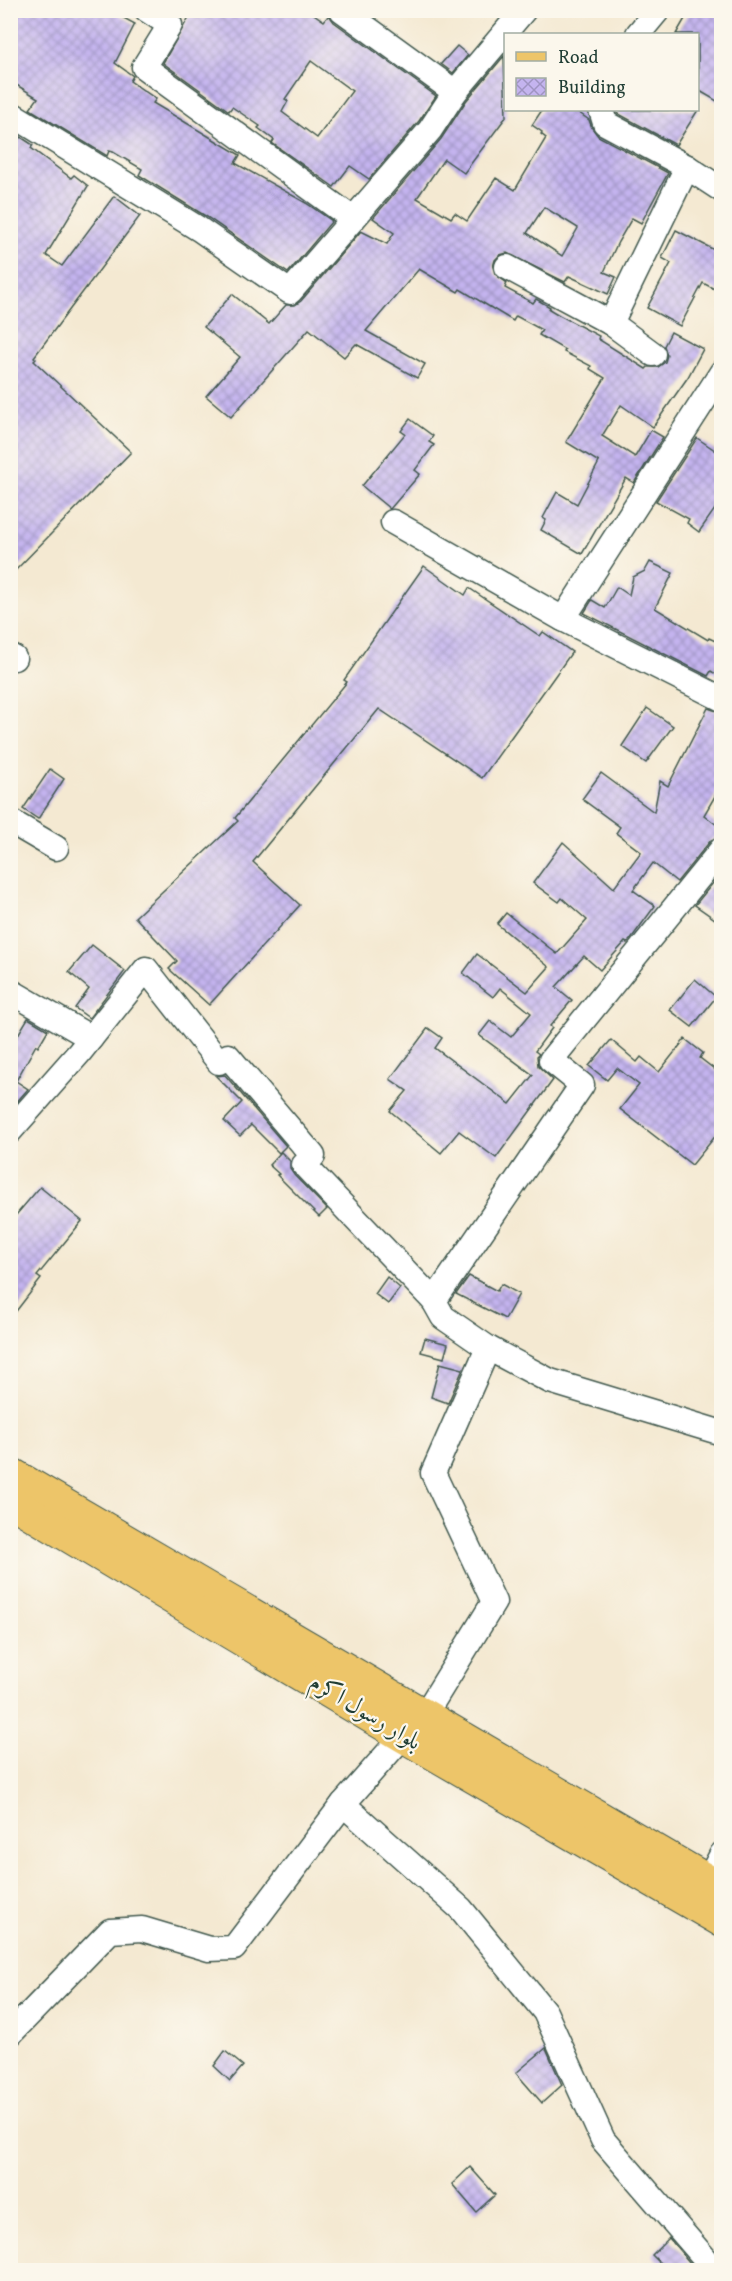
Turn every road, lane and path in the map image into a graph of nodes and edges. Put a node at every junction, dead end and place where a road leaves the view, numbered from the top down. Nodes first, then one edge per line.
1 (147, 10) edge
2 (342, 10) edge
3 (658, 10) edge
4 (639, 33) edge
5 (504, 42) edge
6 (455, 92) junction
7 (600, 111) edge
8 (10, 113) edge
9 (687, 166) junction
10 (722, 190) edge
11 (353, 219) junction
12 (507, 267) dead end
13 (611, 323) junction
14 (653, 354) dead end
15 (722, 372) edge
16 (393, 522) dead end
17 (563, 619) junction
18 (722, 699) edge
19 (10, 821) edge
20 (56, 848) dead end
21 (722, 849) edge
22 (10, 991) edge
23 (91, 1038) junction
24 (10, 1131) edge
25 (434, 1301) junction
26 (488, 1348) junction
27 (722, 1433) edge
28 (10, 1473) edge
29 (10, 1501) edge
30 (413, 1726) junction
31 (343, 1804) junction
32 (722, 1854) edge
33 (715, 1885) edge
34 (722, 1921) edge
35 (10, 2034) edge
36 (715, 2271) edge

1 - 11 street
2 - 6 street
3 - 4 street
5 - 6 street
6 - 11 street
7 - 9 street
8 - 11 street
9 - 10 street
9 - 13 street
12 - 13 street
13 - 14 street
15 - 17 street
16 - 17 street
17 - 18 street
19 - 20 street
21 - 25 street
22 - 23 street
23 - 24 street
23 - 25 street
25 - 26 street
26 - 27 street
26 - 30 street
28 - 30 main road, بلوار رسول اکرم
29 - 30 main road, بلوار رسول اکرم
30 - 31 street
30 - 33 main road, بلوار رسول اکرم
30 - 34 main road, بلوار رسول اکرم
31 - 35 street
31 - 36 street
32 - 33 street

